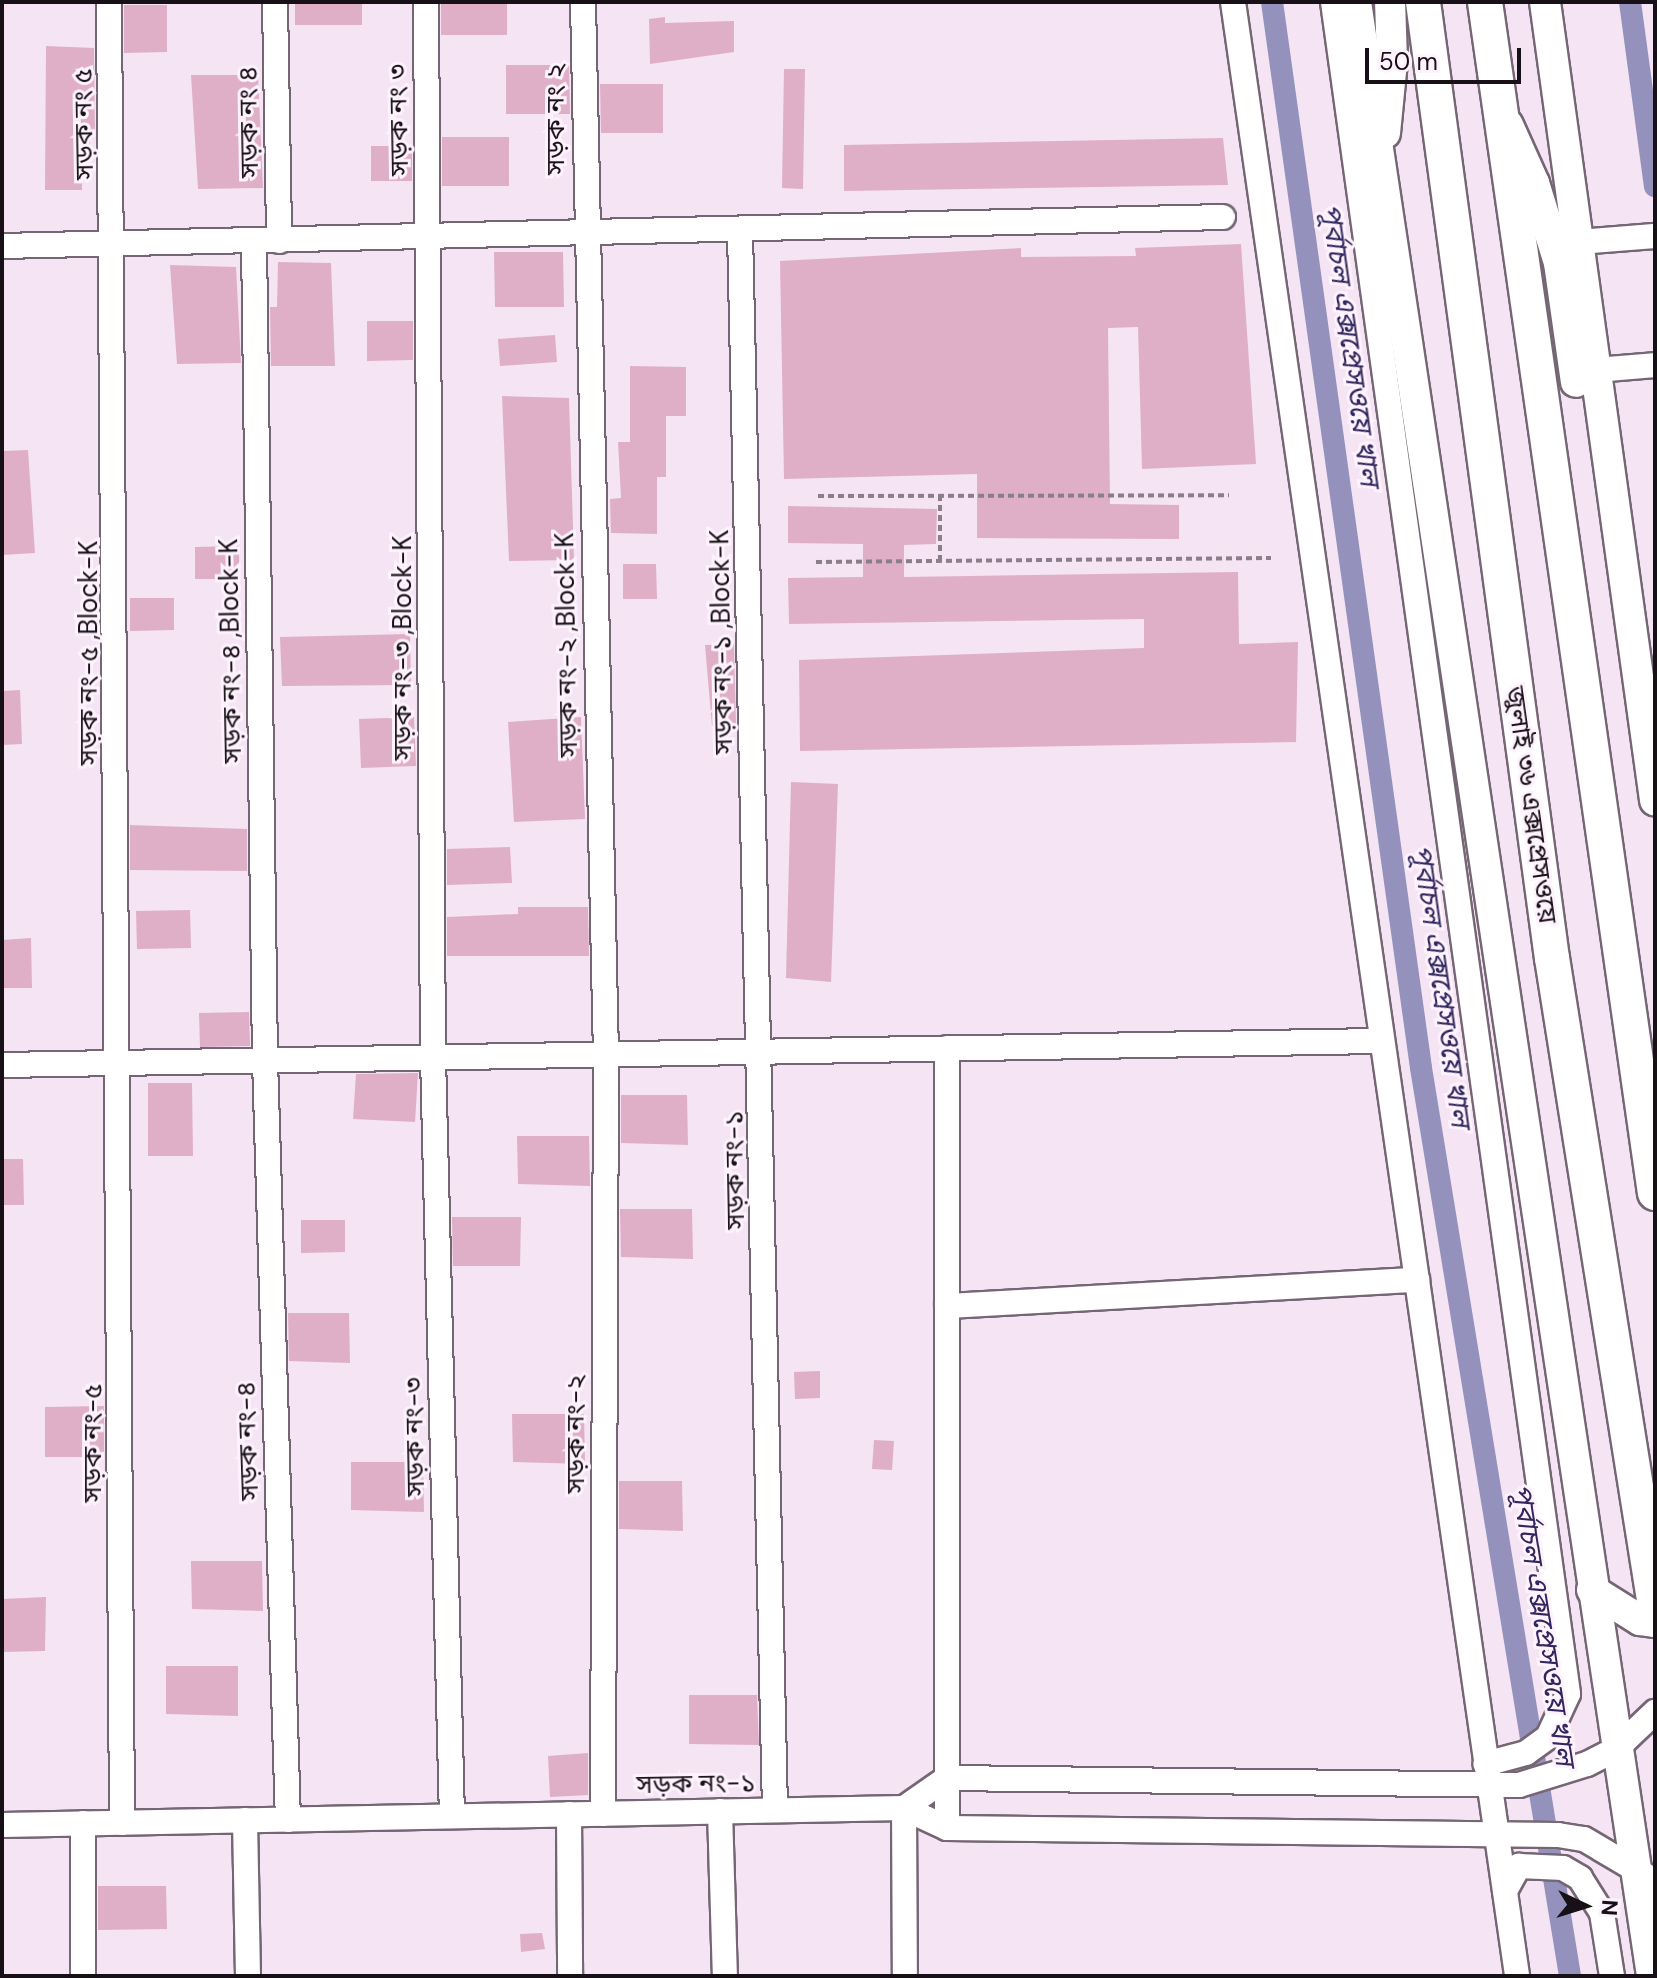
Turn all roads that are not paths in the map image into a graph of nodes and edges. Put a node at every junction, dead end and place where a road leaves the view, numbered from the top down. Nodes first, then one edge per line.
1 (109, 2) edge
2 (275, 2) edge
3 (426, 2) edge
4 (583, 2) edge
5 (1233, 2) edge
6 (1333, 2) edge
7 (1356, 2) edge
8 (1390, 2) edge
9 (1423, 2) edge
10 (1485, 2) edge
11 (1545, 2) edge
12 (1499, 105) junction
13 (1379, 166) junction
14 (1223, 217) dead end
15 (740, 232) junction
16 (585, 235) junction
17 (1655, 236) edge
18 (429, 238) junction
19 (254, 241) junction
20 (279, 241) junction
21 (1578, 242) junction
22 (115, 244) junction
23 (2, 246) edge
24 (1646, 366) edge
25 (1596, 370) junction
26 (1625, 581) junction
27 (1655, 800) edge
28 (1382, 1041) junction
29 (947, 1048) junction
30 (761, 1051) junction
31 (606, 1054) junction
32 (433, 1057) junction
33 (265, 1060) junction
34 (119, 1062) junction
35 (2, 1065) edge
36 (1655, 1193) edge
37 (1417, 1280) junction
38 (947, 1306) junction
39 (1592, 1590) junction
40 (1655, 1606) edge
41 (1655, 1622) edge
42 (1655, 1712) edge
43 (1616, 1749) junction
44 (1485, 1764) junction
45 (947, 1778) junction
46 (1488, 1788) junction
47 (904, 1808) junction
48 (775, 1810) junction
49 (720, 1811) junction
50 (569, 1814) junction
51 (603, 1814) junction
52 (452, 1816) junction
53 (245, 1820) junction
54 (288, 1820) junction
55 (83, 1823) junction
56 (122, 1823) junction
57 (2, 1825) edge
58 (947, 1828) junction
59 (1498, 1838) junction
60 (1645, 1873) edge
61 (1505, 1891) junction
62 (83, 1976) edge
63 (248, 1976) edge
64 (570, 1976) edge
65 (725, 1976) edge
66 (905, 1976) edge
67 (1517, 1976) edge
68 (1612, 1976) edge
69 (1652, 1976) edge

1 - 22 street, সড়ক নং ৫
2 - 20 street, সড়ক নং ৪
3 - 18 street, সড়ক নং ৩
4 - 16 street, সড়ক নং ২
5 - 28 street
6 - 44 street
7 - 13 main road
8 - 13 main road
9 - 40 highway, জুলাই ৩৬ এক্সপ্রেসওয়ে
10 - 12 highway
11 - 21 main road
12 - 26 main road
12 - 36 highway
13 - 39 main road
14 - 15 street
15 - 16 street
15 - 30 street, সড়ক নং-১ ,Block-K
16 - 18 street
16 - 31 street, সড়ক নং-২ ,Block-K
17 - 21 street
18 - 20 street
18 - 32 street, সড়ক নং-৩ ,Block-K
19 - 20 street
19 - 22 street
19 - 33 street, সড়ক নং-৪ ,Block-K
21 - 25 main road
22 - 23 street
22 - 34 street, সড়ক নং-৫ ,Block-K
24 - 25 street
25 - 26 main road
26 - 27 main road
28 - 29 street
28 - 37 street
29 - 30 street
29 - 38 street
30 - 31 street
30 - 48 street, সড়ক নং-১
31 - 32 street
31 - 51 street, সড়ক নং-২
32 - 33 street
32 - 52 street, সড়ক নং-৩
33 - 34 street
33 - 54 street, সড়ক নং-৪
34 - 35 street
34 - 56 street, সড়ক নং-৫
37 - 38 street
37 - 44 street
38 - 45 street
39 - 41 main road
39 - 43 main road
42 - 43 street
43 - 46 street
43 - 60 main road
44 - 46 street
45 - 46 street
45 - 47 street
45 - 58 street
46 - 59 street
47 - 48 street
47 - 58 street
47 - 66 street
48 - 49 street, সড়ক নং-১
49 - 51 street, সড়ক নং-১
49 - 65 street
50 - 51 street, সড়ক নং-১
50 - 52 street, সড়ক নং-১
50 - 64 street
52 - 54 street, সড়ক নং-১
53 - 54 street, সড়ক নং-১
53 - 56 street, সড়ক নং-১
53 - 63 street
55 - 56 street, সড়ক নং-১
55 - 57 street, সড়ক নং-১
55 - 62 street
58 - 59 street
59 - 60 street
59 - 61 street
60 - 69 main road
61 - 67 street
61 - 68 street

